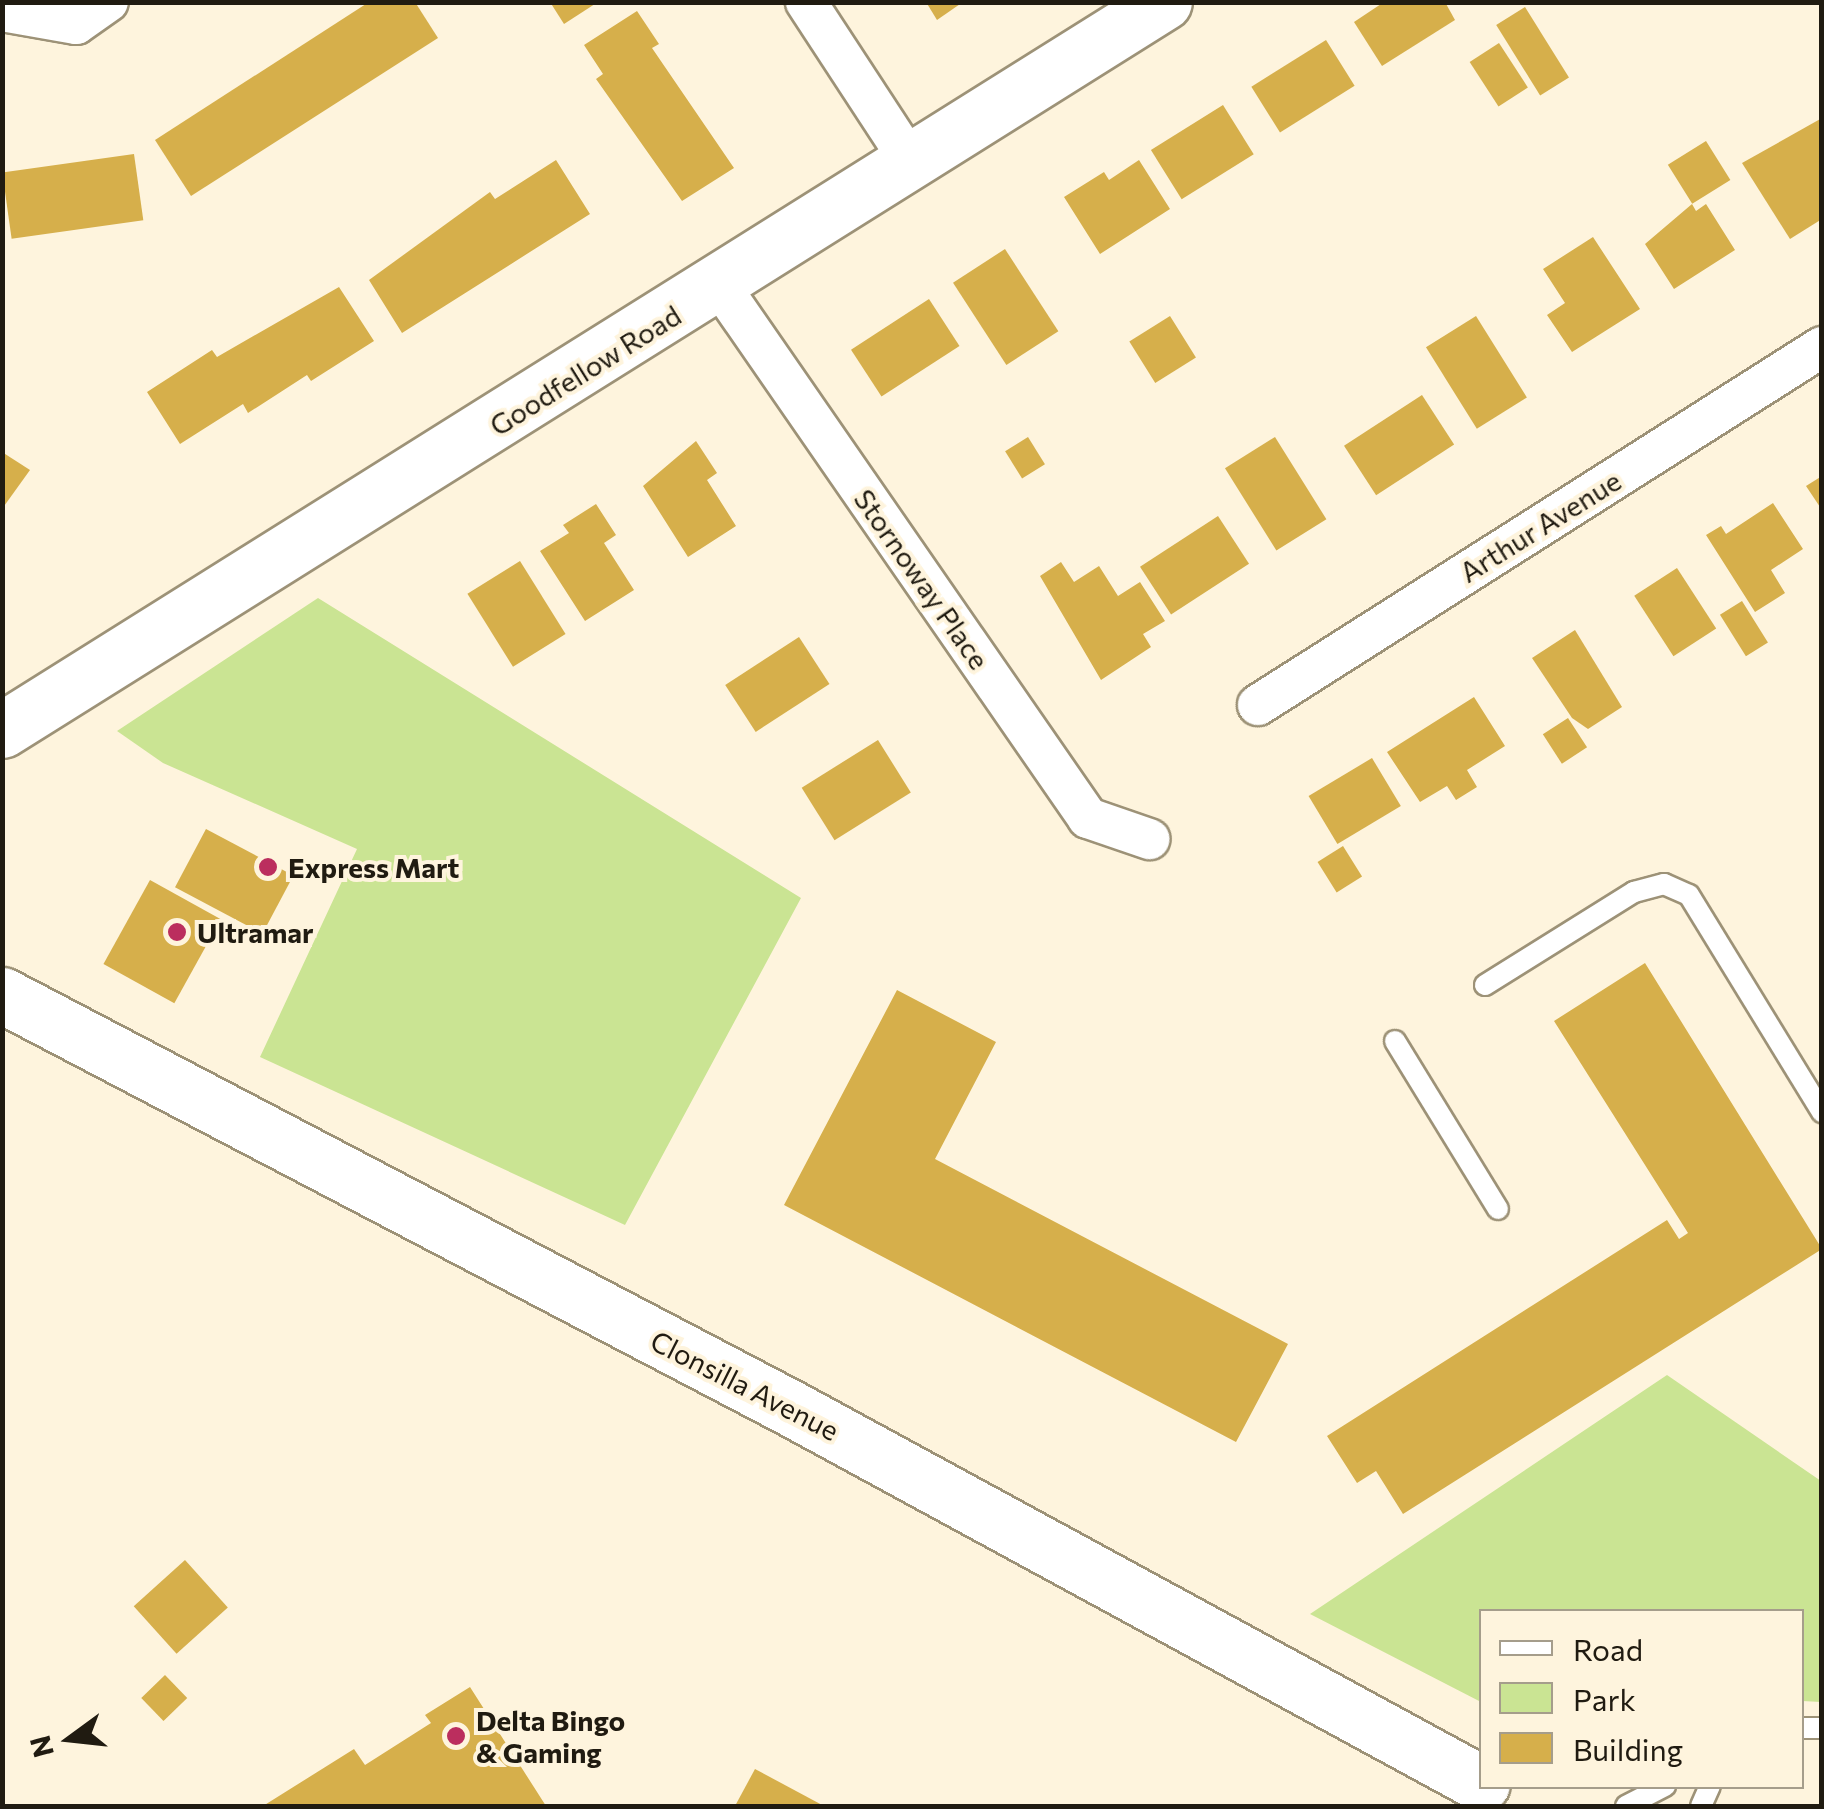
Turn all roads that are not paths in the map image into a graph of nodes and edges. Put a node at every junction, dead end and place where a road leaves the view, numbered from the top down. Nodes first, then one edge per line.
1 (108, 2) edge
2 (806, 2) edge
3 (1164, 2) edge
4 (2, 11) edge
5 (910, 162) junction
6 (720, 286) junction
7 (1822, 346) edge
8 (1258, 705) dead end
9 (2, 730) edge
10 (1149, 839) dead end
11 (1485, 985) dead end
12 (2, 995) edge
13 (1394, 1041) dead end
14 (1822, 1112) edge
15 (1498, 1209) dead end
16 (1479, 1784) edge
17 (1489, 1789) edge
18 (1658, 1789) edge
19 (1522, 1806) edge
20 (1626, 1806) edge

1 - 4 street
2 - 5 street
3 - 5 main road, Goodfellow Road
5 - 6 main road, Goodfellow Road
6 - 9 main road, Goodfellow Road
6 - 10 street, Stornoway Place
7 - 8 street, Arthur Avenue
11 - 14 lane
12 - 16 main road, Clonsilla Avenue
13 - 15 lane
17 - 19 main road, Clonsilla Avenue
18 - 20 lane

